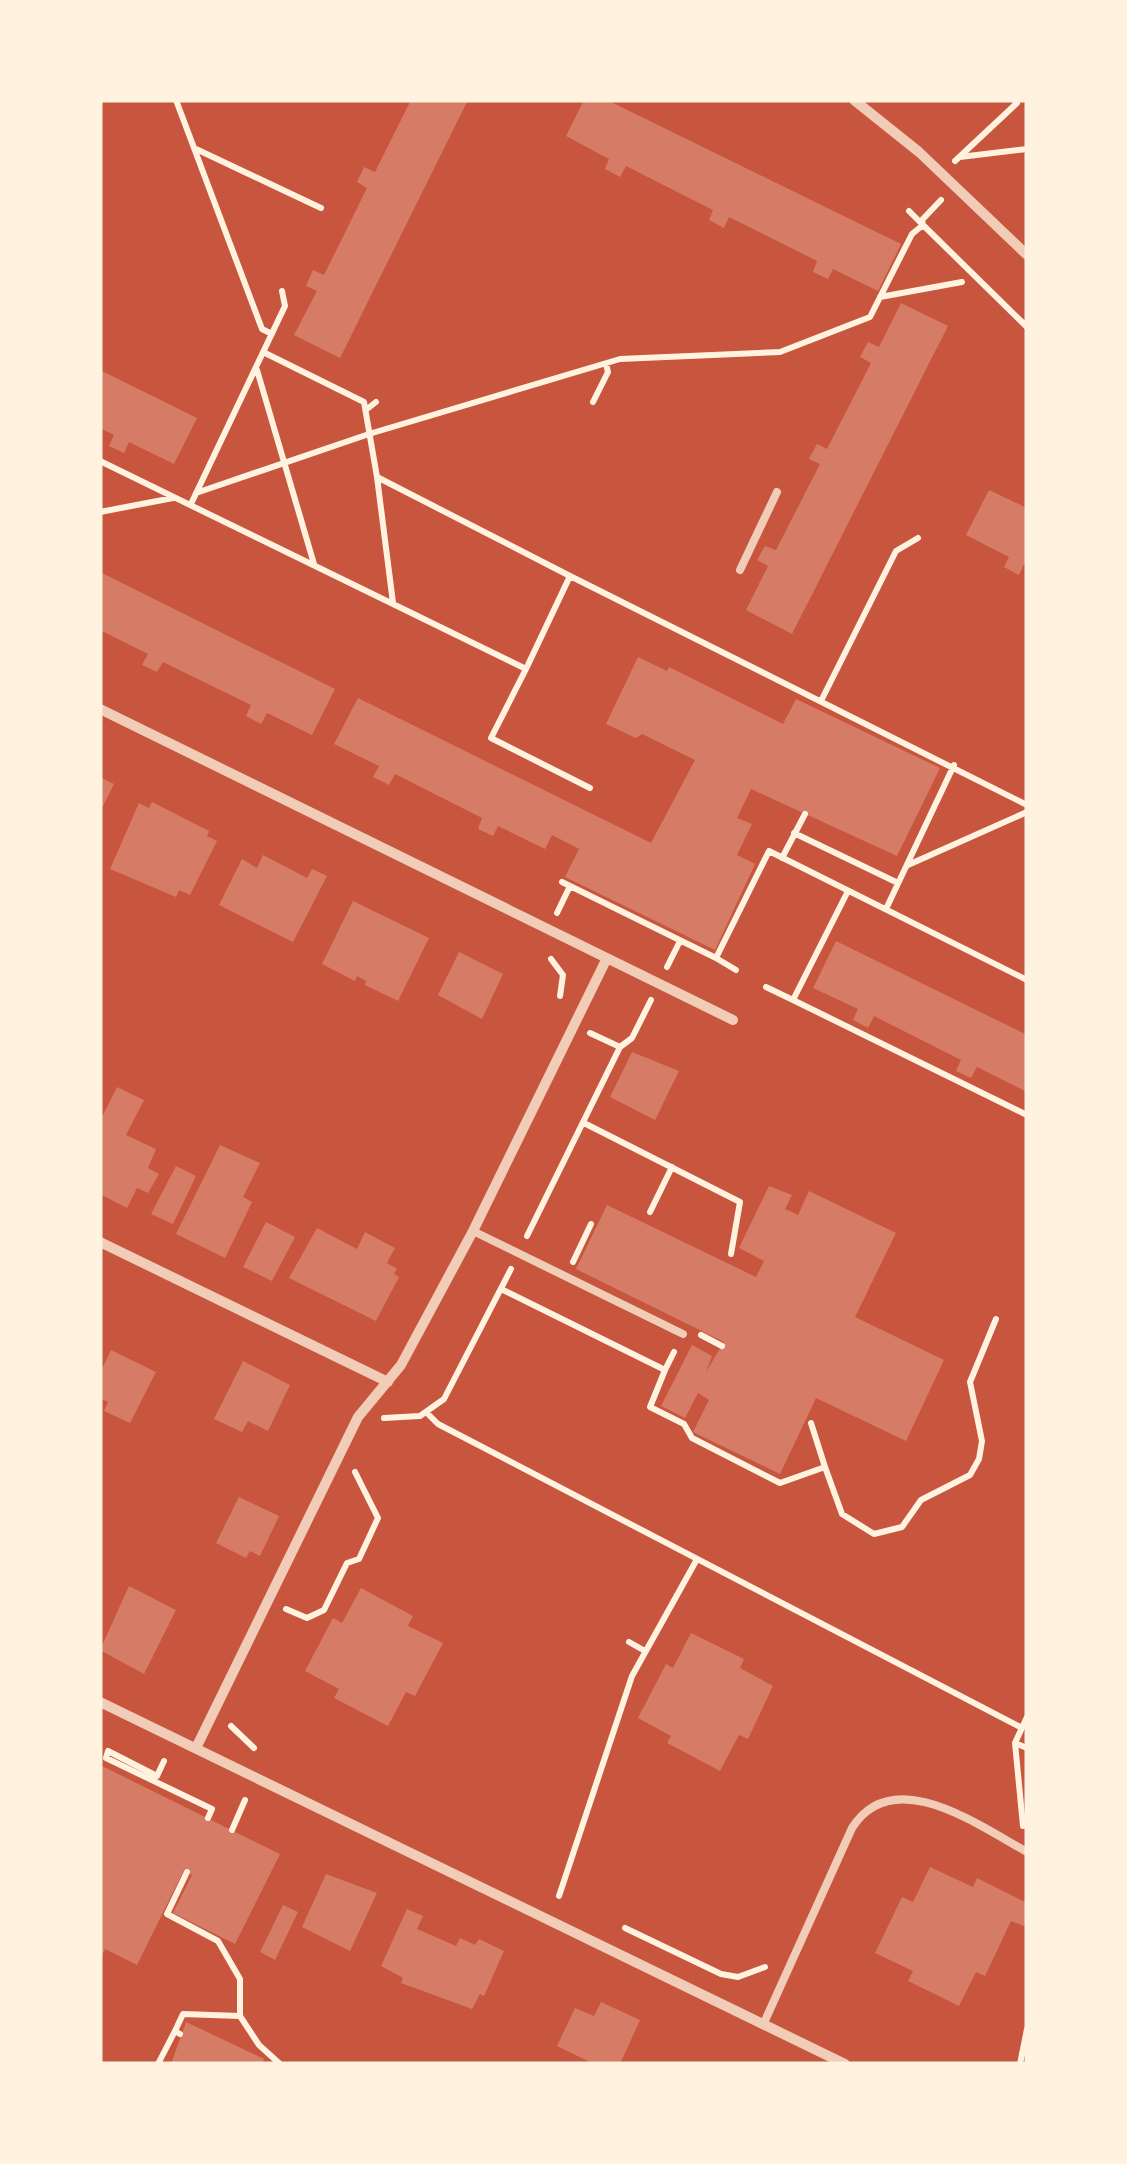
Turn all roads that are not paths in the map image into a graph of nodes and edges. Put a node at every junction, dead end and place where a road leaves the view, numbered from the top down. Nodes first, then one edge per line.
1 (858, 101) edge
2 (1027, 254) edge
3 (777, 492) dead end
4 (740, 570) dead end
5 (100, 709) edge
6 (606, 958) junction
7 (733, 1020) dead end
8 (473, 1231) junction
9 (100, 1242) edge
10 (683, 1334) road end
11 (388, 1382) junction
12 (100, 1702) edge
13 (196, 1748) junction
14 (1027, 1852) edge
15 (763, 2025) junction
16 (845, 2064) edge

1 - 2 street
3 - 4 lane
5 - 6 street
6 - 7 street
6 - 8 street
8 - 10 lane
8 - 11 street
9 - 11 street
11 - 13 street
12 - 13 street
13 - 15 street
14 - 15 lane
15 - 16 street

